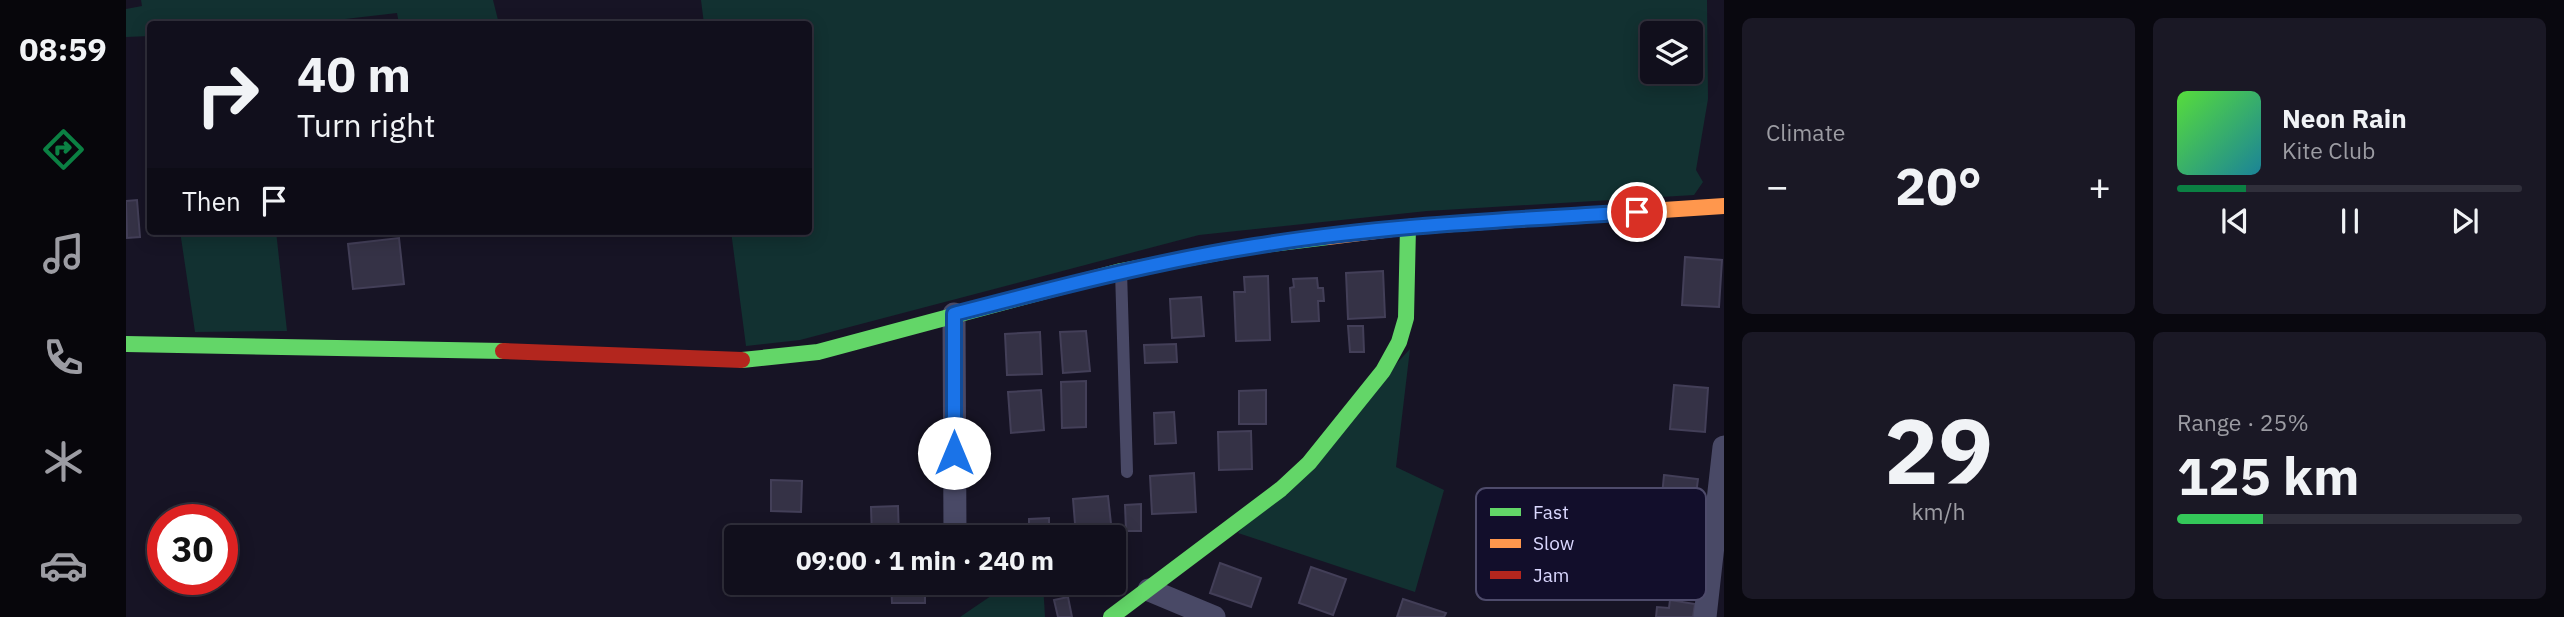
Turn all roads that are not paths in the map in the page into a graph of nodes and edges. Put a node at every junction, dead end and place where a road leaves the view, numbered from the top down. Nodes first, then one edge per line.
1 (1724, 206) edge
2 (1408, 227) junction
3 (1121, 271) junction
4 (954, 314) junction
5 (126, 344) edge
6 (1724, 447) edge
7 (1127, 472) dead end
8 (955, 525) edge
9 (1150, 590) junction
10 (1111, 617) edge
11 (1214, 617) edge
12 (1705, 617) edge

1 - 2 street
2 - 3 street
2 - 9 street
3 - 4 street
3 - 7 lane
4 - 5 street
4 - 8 street
6 - 12 street
9 - 10 street
9 - 11 street

